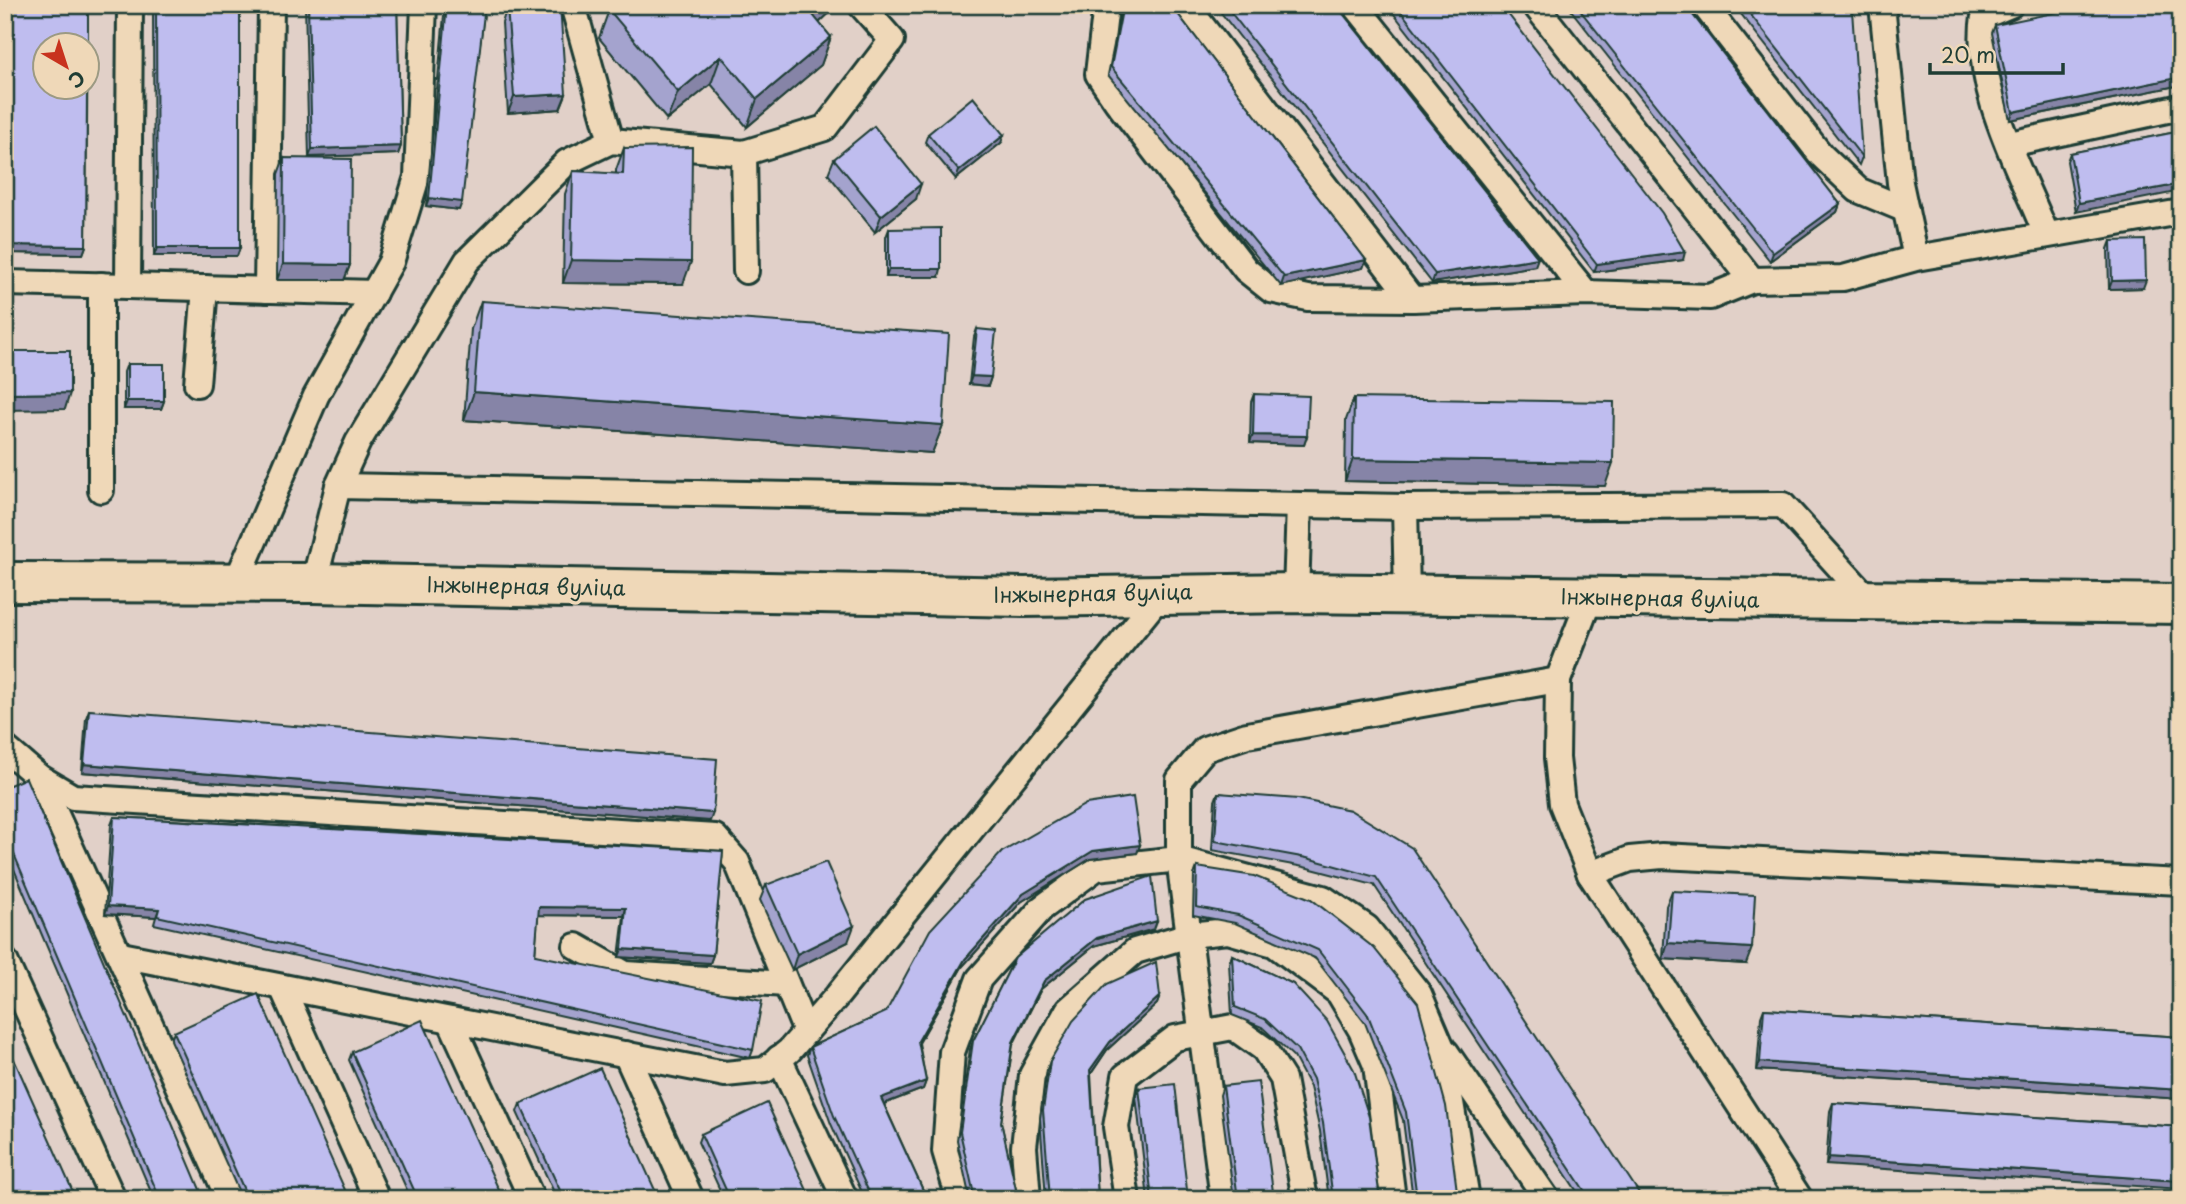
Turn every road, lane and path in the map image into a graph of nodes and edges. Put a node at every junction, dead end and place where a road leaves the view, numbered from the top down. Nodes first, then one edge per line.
1 (130, 5) edge
2 (271, 5) edge
3 (424, 5) edge
4 (573, 5) edge
5 (861, 5) edge
6 (1106, 5) edge
7 (1186, 5) edge
8 (1355, 5) edge
9 (1535, 5) edge
10 (1703, 5) edge
11 (2010, 5) edge
12 (1881, 8) edge
13 (2181, 107) edge
14 (611, 141) junction
15 (2010, 144) junction
16 (744, 153) junction
17 (1906, 210) junction
18 (2181, 212) edge
19 (2046, 234) junction
20 (1916, 258) junction
21 (746, 271) dead end
22 (1752, 280) junction
23 (5, 283) edge
24 (101, 285) junction
25 (128, 286) junction
26 (205, 288) junction
27 (267, 290) junction
28 (374, 293) junction
29 (1586, 293) junction
30 (1412, 299) junction
31 (197, 384) dead end
32 (338, 486) junction
33 (101, 490) dead end
34 (1299, 505) junction
35 (1405, 508) junction
36 (5, 582) edge
37 (236, 583) junction
38 (314, 583) junction
39 (1162, 593) junction
40 (1296, 593) junction
41 (1407, 594) junction
42 (1590, 598) junction
43 (1871, 602) junction
44 (2181, 604) edge
45 (1558, 681) junction
46 (5, 748) edge
47 (39, 777) junction
48 (1179, 859) junction
49 (1590, 874) junction
50 (2181, 882) edge
51 (1189, 934) junction
52 (576, 946) dead end
53 (121, 955) junction
54 (5, 961) edge
55 (786, 985) junction
56 (282, 987) junction
57 (450, 1020) junction
58 (1203, 1031) junction
59 (806, 1032) junction
60 (1442, 1048) junction
61 (626, 1054) junction
62 (779, 1058) junction
63 (113, 1199) edge
64 (229, 1199) edge
65 (377, 1199) edge
66 (532, 1199) edge
67 (691, 1199) edge
68 (845, 1199) edge
69 (959, 1199) edge
70 (1028, 1199) edge
71 (1127, 1199) edge
72 (1223, 1199) edge
73 (1305, 1199) edge
74 (1393, 1199) edge
75 (1467, 1199) edge
76 (1547, 1199) edge
77 (1800, 1199) edge

1 - 25 lane
2 - 27 lane
3 - 28 lane
4 - 14 lane
5 - 16 lane
6 - 30 lane
7 - 30 lane
8 - 29 lane
9 - 22 lane
10 - 17 lane
11 - 15 lane
12 - 17 lane
13 - 15 lane
14 - 16 lane
14 - 32 lane
15 - 19 lane
16 - 21 lane
17 - 20 lane
18 - 19 lane
19 - 20 lane
20 - 22 lane
22 - 29 lane
23 - 24 lane
24 - 25 lane
24 - 33 lane
25 - 26 lane
26 - 27 lane
26 - 31 lane
27 - 28 lane
28 - 37 lane
29 - 30 lane
32 - 34 lane
32 - 38 lane
34 - 35 lane
34 - 40 lane
35 - 41 lane
35 - 43 lane
36 - 37 street, Інжынерная вуліца
37 - 38 street, Інжынерная вуліца
38 - 39 street, Інжынерная вуліца
39 - 40 street, Інжынерная вуліца
39 - 59 lane
40 - 41 street, Інжынерная вуліца
41 - 42 street, Інжынерная вуліца
42 - 43 street, Інжынерная вуліца
42 - 45 lane
43 - 44 street, Інжынерная вуліца
45 - 48 lane
45 - 49 lane
46 - 47 lane
47 - 53 lane
47 - 55 lane
48 - 51 lane
48 - 60 lane
48 - 69 lane
49 - 50 lane
49 - 77 lane
51 - 58 lane
51 - 70 lane
51 - 74 lane
52 - 55 lane
53 - 56 lane
53 - 64 lane
54 - 63 lane
55 - 59 lane
56 - 57 lane
56 - 65 lane
57 - 61 lane
57 - 66 lane
58 - 71 lane
58 - 72 lane
58 - 73 lane
59 - 62 lane
60 - 75 lane
60 - 76 lane
61 - 62 lane
61 - 67 lane
62 - 68 lane

